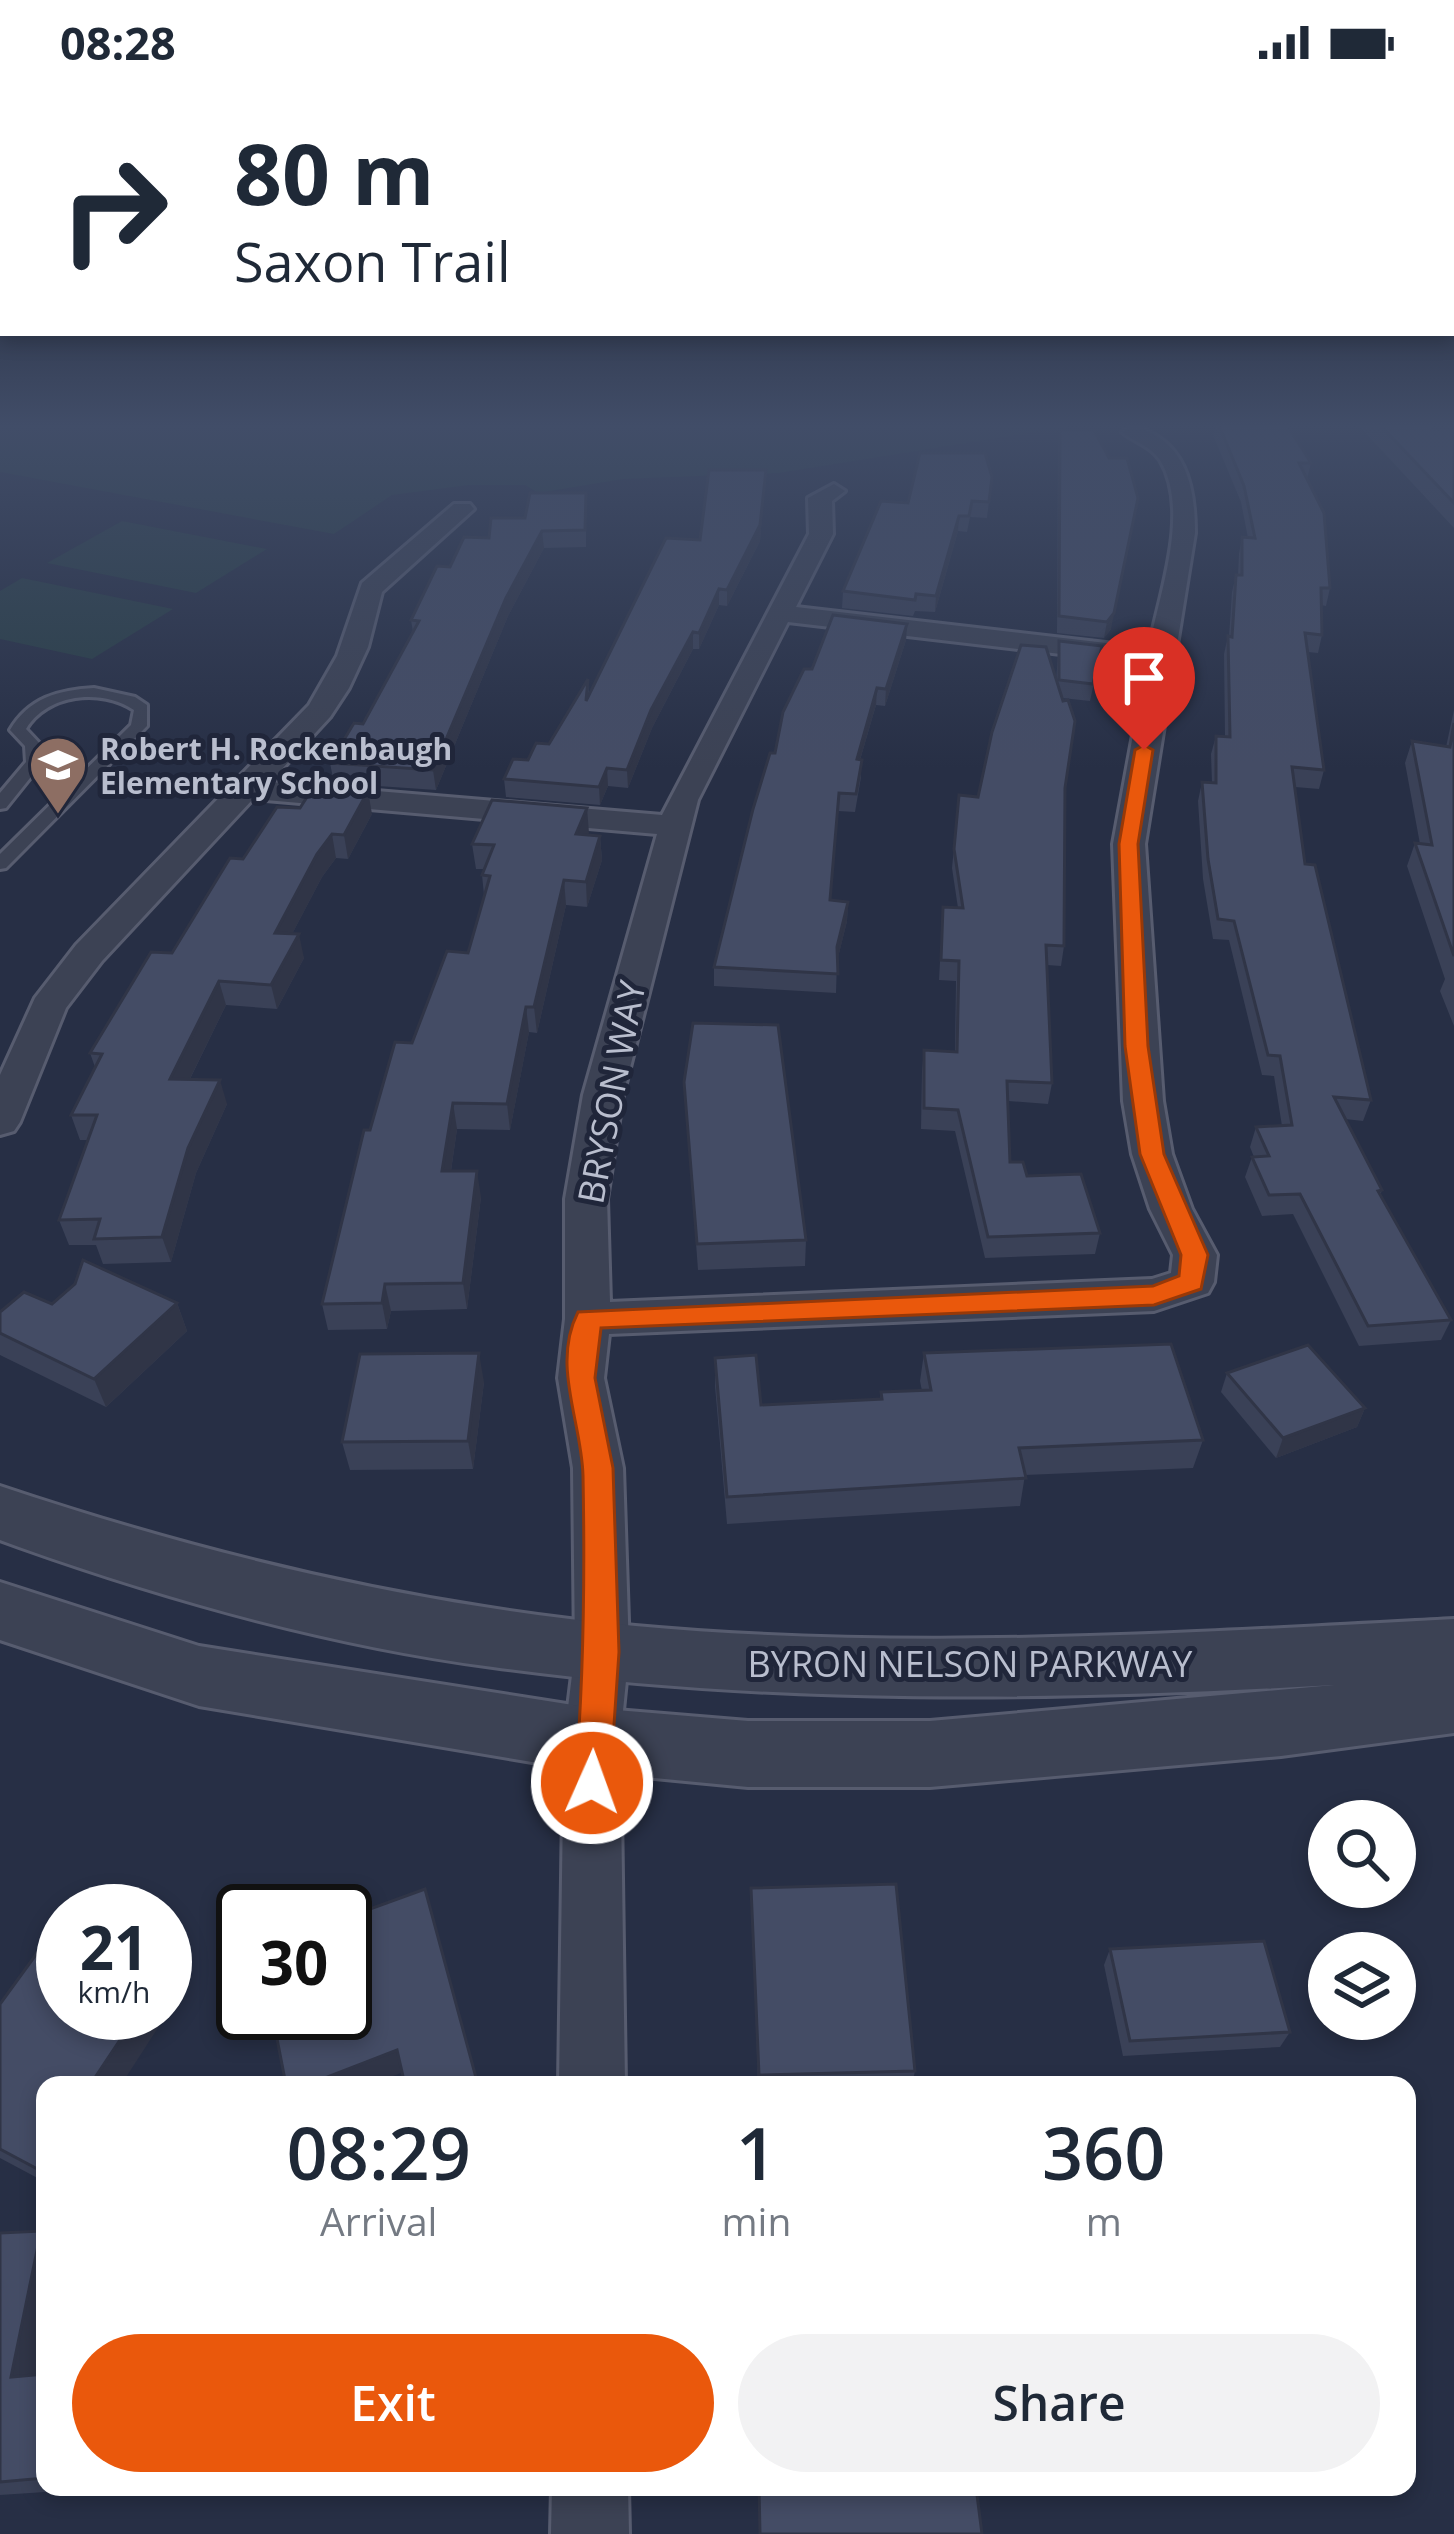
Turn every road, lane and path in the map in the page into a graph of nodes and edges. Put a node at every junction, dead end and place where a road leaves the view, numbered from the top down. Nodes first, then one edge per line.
1 (427, 539) edge
2 (818, 539) edge
3 (1183, 539) edge
4 (780, 613) junction
5 (1159, 657) junction
6 (248, 789) junction
7 (0, 804) edge
8 (675, 826) junction
9 (0, 864) edge
10 (0, 1122) edge
11 (588, 1319) junction
12 (0, 1512) edge
13 (0, 1611) edge
14 (1454, 1649) edge
15 (602, 1652) junction
16 (1454, 1702) edge
17 (592, 1740) junction
18 (592, 2076) edge
19 (590, 2496) edge
20 (590, 2534) edge

1 - 6 street
2 - 4 street, BRYSON WAY
3 - 5 street
4 - 5 street
4 - 8 street, BRYSON WAY
5 - 11 street
6 - 8 street
6 - 10 street
7 - 9 lane
8 - 11 street, BRYSON WAY
11 - 15 street, BRYSON WAY
12 - 15 street, BYRON NELSON PARKWAY
13 - 17 street, BYRON NELSON PARKWAY
14 - 15 street, BYRON NELSON PARKWAY
15 - 17 street, BRYSON WAY
16 - 17 street, BYRON NELSON PARKWAY
17 - 18 street, BRYSON WAY
19 - 20 street

